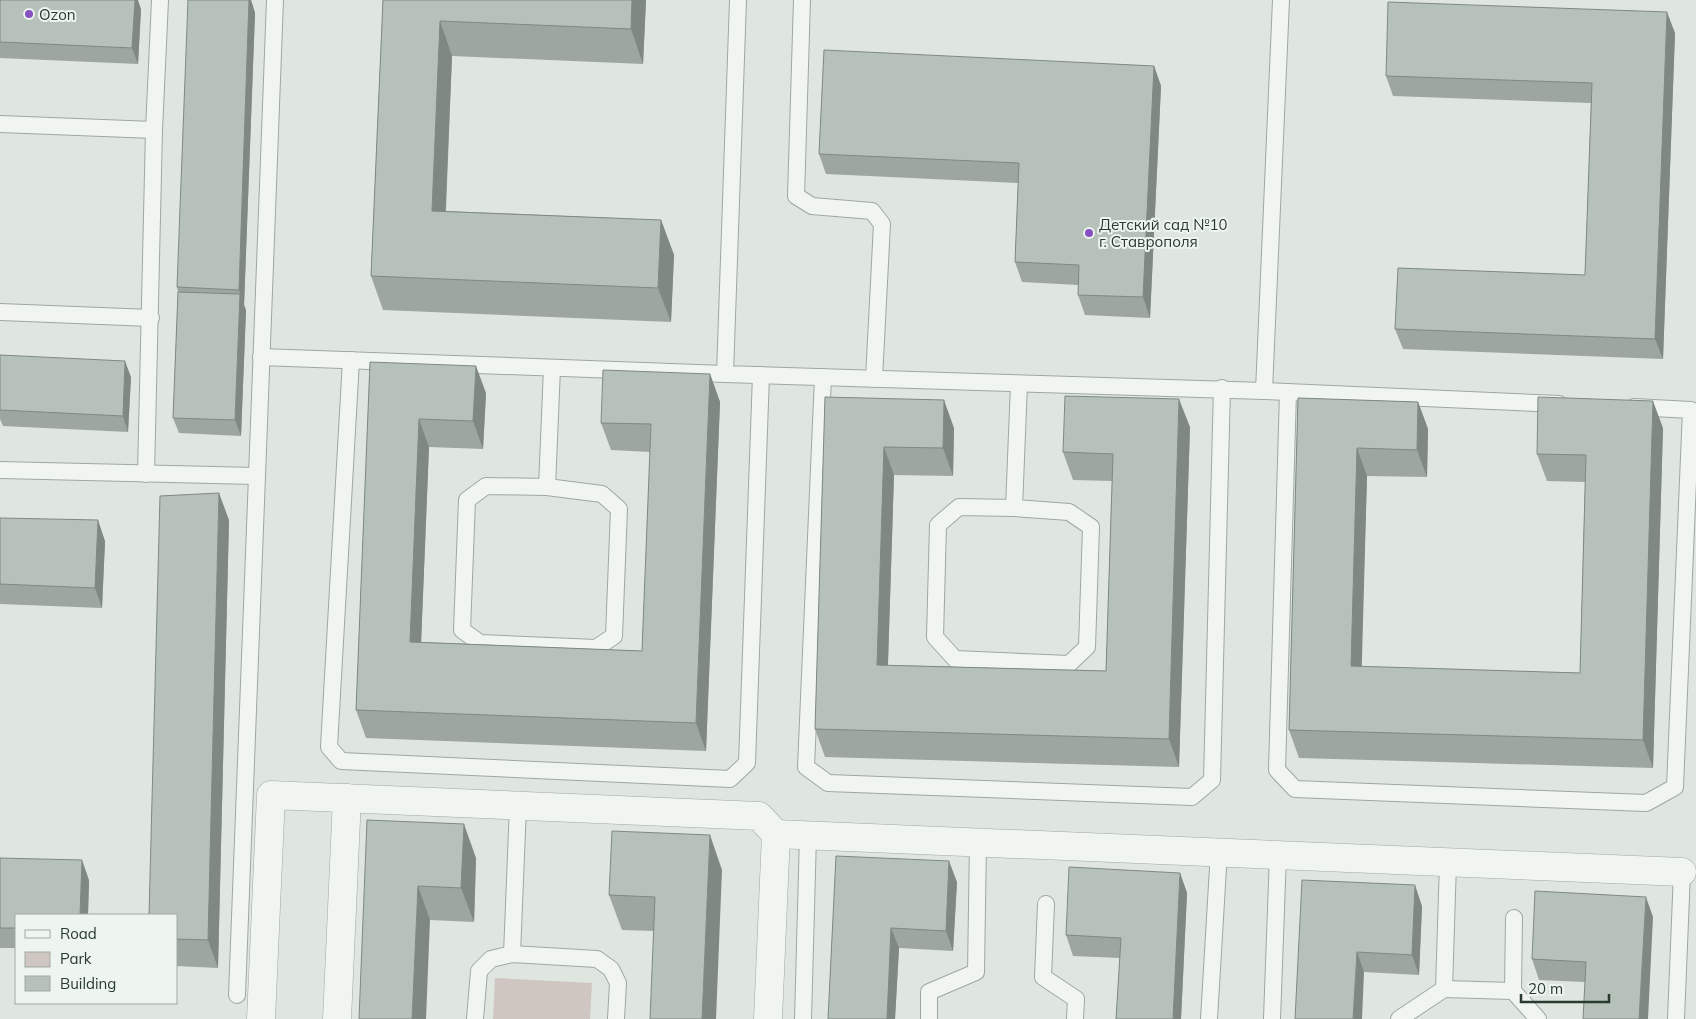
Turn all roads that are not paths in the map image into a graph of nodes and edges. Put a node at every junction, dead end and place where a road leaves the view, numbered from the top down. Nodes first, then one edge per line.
1 (160, 0) edge
2 (275, 0) edge
3 (738, 0) edge
4 (802, 0) edge
5 (1281, 0) edge
6 (0, 124) edge
7 (154, 130) junction
8 (0, 312) edge
9 (151, 318) junction
10 (262, 356) junction
11 (351, 360) junction
12 (552, 368) junction
13 (725, 374) junction
14 (761, 375) junction
15 (823, 377) junction
16 (874, 379) junction
17 (1018, 384) junction
18 (1222, 388) junction
19 (1264, 390) junction
20 (1288, 392) junction
21 (1574, 404) edge
22 (1623, 406) edge
23 (0, 470) edge
24 (146, 474) junction
25 (257, 476) junction
26 (546, 487) junction
27 (1014, 508) junction
28 (347, 798) junction
29 (518, 806) junction
30 (776, 834) junction
31 (808, 836) junction
32 (978, 842) junction
33 (1219, 851) junction
34 (1278, 854) junction
35 (1448, 862) junction
36 (1682, 872) joint
37 (1046, 904) dead end
38 (1514, 918) dead end
39 (512, 954) junction
40 (1444, 989) junction
41 (1513, 991) junction
42 (237, 995) dead end
43 (261, 1019) edge
44 (337, 1019) edge
45 (475, 1019) edge
46 (616, 1019) edge
47 (768, 1019) edge
48 (803, 1019) edge
49 (929, 1019) edge
50 (1075, 1019) edge
51 (1209, 1019) edge
52 (1272, 1019) edge
53 (1399, 1019) edge
54 (1538, 1019) edge
55 (1676, 1019) edge

1 - 7 lane
2 - 10 lane
3 - 13 lane
4 - 16 lane
5 - 19 lane
6 - 7 lane
7 - 9 lane
8 - 9 lane
9 - 24 lane
10 - 11 lane
10 - 25 lane
11 - 12 lane
11 - 14 lane
12 - 13 lane
12 - 26 lane
13 - 14 lane
14 - 15 lane
15 - 16 lane
15 - 18 lane
16 - 17 lane
17 - 18 lane
17 - 27 lane
18 - 19 lane
19 - 20 lane
20 - 21 lane
20 - 22 lane
23 - 24 lane
24 - 25 lane
25 - 42 lane
26 - 26 lane
27 - 27 lane
28 - 29 street
28 - 43 street
28 - 44 street
29 - 30 street
29 - 39 lane
30 - 31 street
30 - 47 street
31 - 32 street
31 - 48 lane
32 - 33 street
32 - 49 lane
33 - 34 street
33 - 51 lane
34 - 35 street
34 - 52 lane
35 - 36 street
35 - 40 lane
36 - 55 lane
37 - 50 lane
38 - 41 lane
39 - 45 lane
39 - 46 lane
40 - 41 lane
40 - 53 lane
41 - 54 lane

